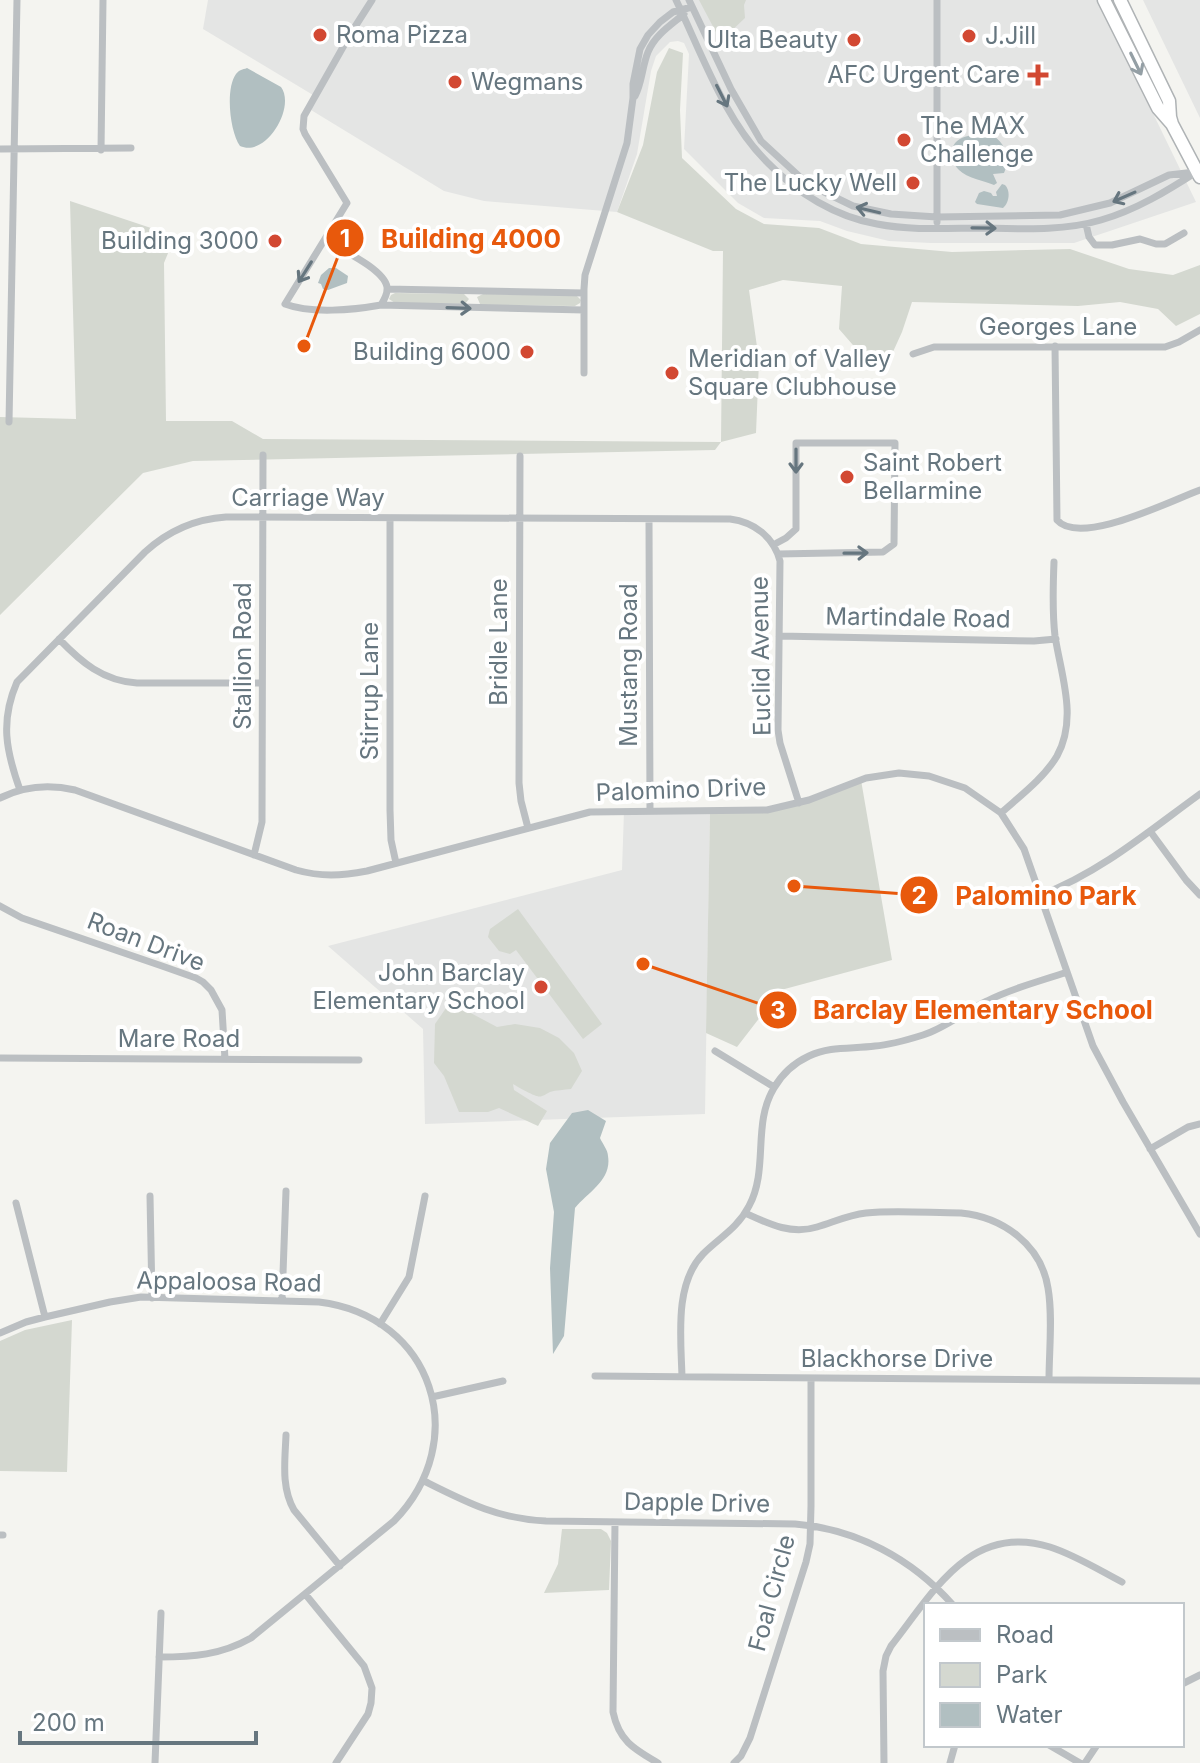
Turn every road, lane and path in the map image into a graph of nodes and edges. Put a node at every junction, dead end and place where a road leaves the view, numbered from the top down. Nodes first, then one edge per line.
1 (17, 0) edge
2 (103, 0) edge
3 (372, 0) edge
4 (676, 0) edge
5 (1104, 0) edge
6 (1120, 0) edge
7 (939, 1) edge
8 (690, 3) edge
9 (682, 12) junction
10 (1172, 124) junction
11 (131, 148) dead end
12 (0, 149) edge
13 (14, 149) junction
14 (101, 150) junction
15 (1199, 173) edge
16 (937, 217) junction
17 (1086, 224) junction
18 (937, 228) junction
19 (1184, 233) dead end
20 (325, 240) junction
21 (387, 289) junction
22 (584, 293) junction
23 (381, 305) junction
24 (584, 310) junction
25 (1200, 330) edge
26 (1055, 346) junction
27 (913, 354) dead end
28 (584, 373) dead end
29 (9, 422) dead end
30 (263, 455) dead end
31 (520, 456) dead end
32 (1200, 490) edge
33 (263, 518) junction
34 (390, 518) junction
35 (520, 518) junction
36 (649, 519) junction
37 (771, 543) junction
38 (778, 554) junction
39 (1054, 562) dead end
40 (779, 636) junction
41 (59, 639) junction
42 (1056, 639) junction
43 (262, 683) junction
44 (20, 790) junction
45 (1200, 794) edge
46 (0, 798) edge
47 (799, 803) junction
48 (650, 811) junction
49 (1001, 813) junction
50 (528, 828) junction
51 (1150, 831) junction
52 (254, 855) junction
53 (396, 863) junction
54 (1041, 895) junction
55 (1200, 895) edge
56 (0, 906) edge
57 (1067, 972) junction
58 (715, 1051) dead end
59 (0, 1058) edge
60 (225, 1059) junction
61 (359, 1060) dead end
62 (774, 1087) junction
63 (1200, 1124) edge
64 (1150, 1149) junction
65 (286, 1191) dead end
66 (150, 1196) dead end
67 (425, 1196) dead end
68 (16, 1203) dead end
69 (745, 1213) junction
70 (1200, 1234) edge
71 (152, 1298) junction
72 (282, 1301) junction
73 (45, 1317) junction
74 (380, 1324) junction
75 (0, 1333) edge
76 (595, 1376) dead end
77 (682, 1377) junction
78 (811, 1378) junction
79 (1049, 1380) junction
80 (503, 1381) dead end
81 (1200, 1381) edge
82 (432, 1397) junction
83 (286, 1435) dead end
84 (424, 1481) junction
85 (615, 1522) junction
86 (810, 1525) junction
87 (340, 1566) junction
88 (1122, 1582) dead end
89 (936, 1589) junction
90 (306, 1595) junction
91 (925, 1603) edge
92 (951, 1603) edge
93 (924, 1604) edge
94 (161, 1613) dead end
95 (159, 1657) junction
96 (1053, 1747) edge
97 (1095, 1747) edge
98 (155, 1763) edge
99 (336, 1763) edge
100 (658, 1763) edge
101 (734, 1763) edge
102 (884, 1763) edge
103 (1082, 1763) edge

1 - 13 street
2 - 14 street
3 - 20 street
4 - 9 street
5 -> 10 highway
6 - 10 highway
7 - 16 street
8 - 9 street
16 -> 8 street
9 -> 18 street
9 - 22 street
10 - 15 highway
11 - 14 street
12 - 13 street
13 - 14 street
13 - 29 street
15 -> 16 street
15 - 17 street
16 - 18 street
18 -> 17 street
17 - 19 street
20 - 21 street
20 -> 23 street
21 - 22 street
21 - 23 street
22 - 24 street
23 -> 24 street
24 - 28 street
25 - 26 street, Georges Lane
26 - 27 street, Georges Lane
26 - 32 street
30 - 33 street, Stallion Road
31 - 35 street, Bridle Lane
33 - 34 street, Carriage Way
33 - 41 street, Carriage Way
33 - 43 street, Stallion Road
34 - 35 street, Carriage Way
34 - 53 street, Stirrup Lane
35 - 36 street, Carriage Way
35 - 50 street, Bridle Lane
36 - 37 street, Carriage Way
36 - 48 street, Mustang Road
37 - 38 street, Euclid Avenue
38 -> 37 street, Euclid Avenue
38 - 40 street, Euclid Avenue
39 - 42 street
40 - 42 street, Martindale Road
40 - 47 street, Euclid Avenue
41 - 43 street
41 - 44 street, Carriage Way
42 - 49 street
43 - 52 street, Stallion Road
44 - 46 street, Palomino Drive
44 - 52 street, Palomino Drive
45 - 51 street
47 - 48 street, Palomino Drive
47 - 49 street, Palomino Drive
48 - 50 street, Palomino Drive
49 - 54 street, Palomino Drive
50 - 53 street, Palomino Drive
51 - 54 street
51 - 55 street
52 - 53 street, Palomino Drive
54 - 57 street, Palomino Drive
56 - 60 street, Roan Drive
57 - 62 street
57 - 64 street, Palomino Drive
58 - 62 street
59 - 60 street, Mare Road
60 - 61 street, Mare Road
62 - 69 street
63 - 64 street
64 - 70 street, Palomino Drive
65 - 72 street
66 - 71 street
67 - 74 street
68 - 73 street
69 - 77 street
69 - 79 street
71 - 72 street, Appaloosa Road
71 - 73 street, Appaloosa Road
72 - 74 street, Appaloosa Road
73 - 75 street, Appaloosa Road
74 - 82 street, Appaloosa Road
76 - 77 street, Blackhorse Drive
77 - 78 street, Blackhorse Drive
78 - 79 street, Blackhorse Drive
78 - 86 street, Foal Circle
79 - 81 street, Blackhorse Drive
80 - 82 street
82 - 84 street, Appaloosa Road
83 - 87 street
84 - 85 street, Dapple Drive
84 - 87 street, Appaloosa Road
85 - 86 street, Dapple Drive
85 - 100 street
86 - 89 street, Dapple Drive
86 - 101 street, Foal Circle
87 - 90 street, Appaloosa Road
88 - 89 street
89 - 91 street
89 - 92 street, Dapple Drive
90 - 95 street, Appaloosa Road
90 - 99 street
93 - 102 street
94 - 95 street
95 - 98 street
96 - 103 street
97 - 103 street

